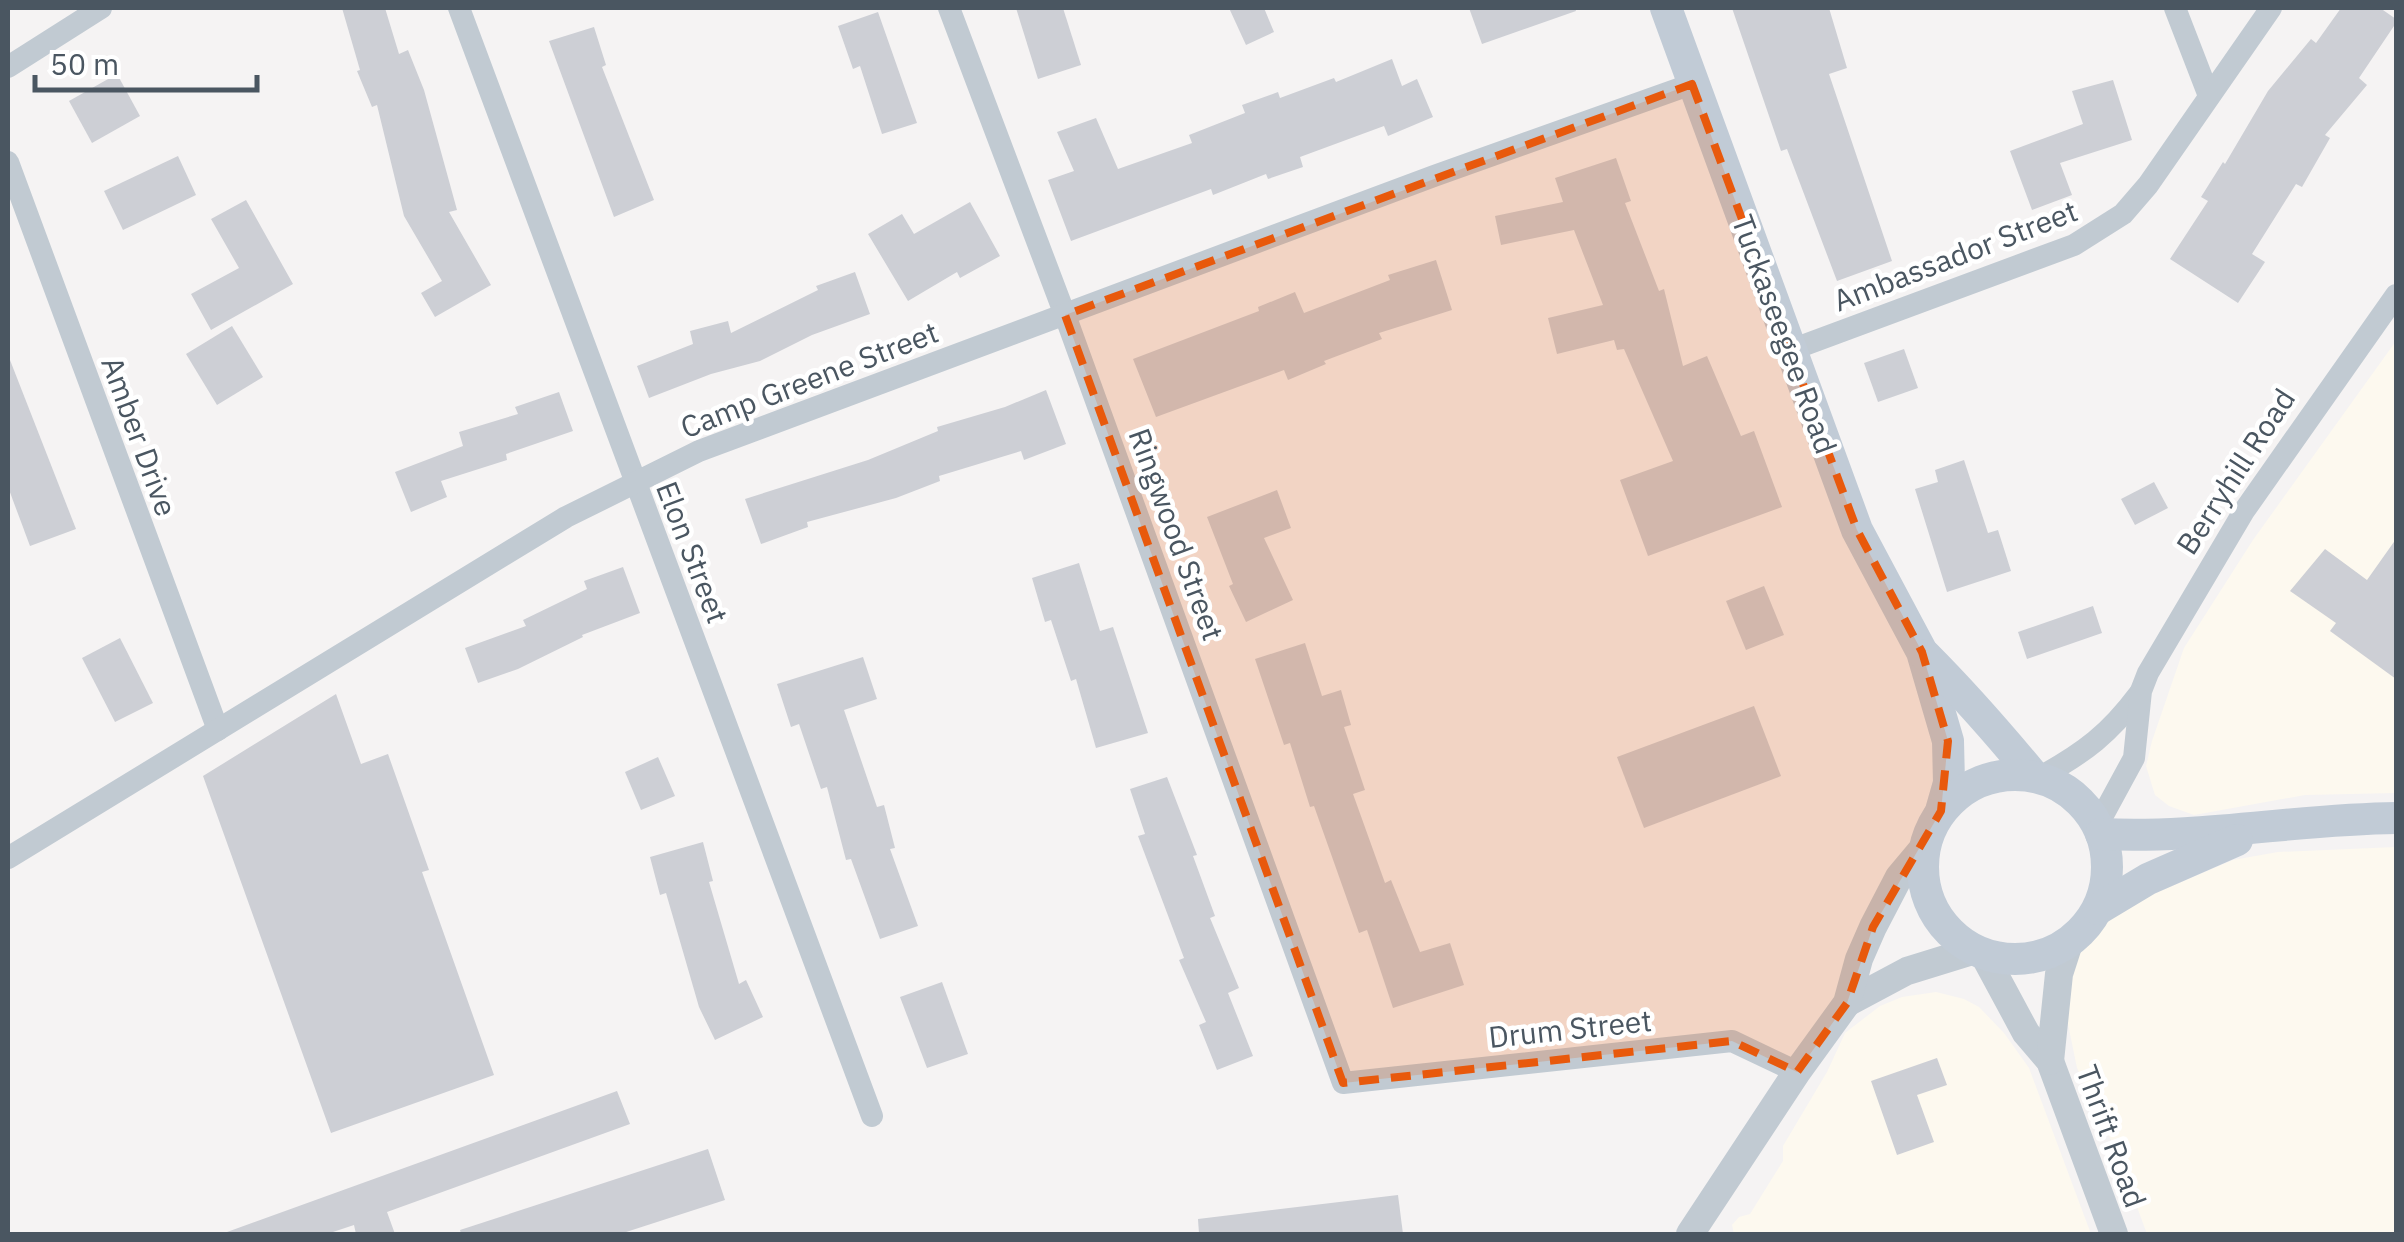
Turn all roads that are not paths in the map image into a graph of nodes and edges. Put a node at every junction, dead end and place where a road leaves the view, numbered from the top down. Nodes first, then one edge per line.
1 (101, 8) edge
2 (460, 8) edge
3 (949, 8) edge
4 (1666, 8) edge
5 (2176, 8) edge
6 (2270, 8) edge
7 (8, 68) edge
8 (1692, 84) junction
9 (2209, 96) junction
10 (8, 162) edge
11 (2396, 294) edge
12 (1066, 315) junction
13 (1791, 350) junction
14 (635, 482) junction
15 (1922, 652) junction
16 (2141, 692) junction
17 (218, 730) junction
18 (2037, 775) junction
19 (1941, 812) junction
20 (2396, 818) edge
21 (2269, 826) junction
22 (2099, 831) junction
23 (1925, 846) junction
24 (8, 858) edge
25 (2098, 909) junction
26 (2070, 940) junction
27 (1980, 953) junction
28 (1847, 1003) junction
29 (2050, 1060) junction
30 (1797, 1072) junction
31 (1343, 1083) joint
32 (872, 1116) dead end
33 (1690, 1234) edge
34 (2114, 1234) edge

1 - 7 street
2 - 14 street, Elon Street
3 - 12 street, Ringwood Street
4 - 8 main road, Tuckaseegee Road
5 - 9 street
6 - 9 street, Ambassador Street
8 - 12 street, Camp Greene Street
8 - 13 main road, Tuckaseegee Road
9 - 13 street, Ambassador Street
10 - 17 street, Amber Drive
11 - 16 street, Berryhill Road
12 - 14 street, Camp Greene Street
12 - 31 street, Ringwood Street
13 - 15 main road, Tuckaseegee Road
14 - 17 street, Camp Greene Street
14 - 32 street, Elon Street
15 - 18 main road, Tuckaseegee Road
15 - 19 main road, Tuckaseegee Road
16 - 18 street, Berryhill Road
16 - 22 street, Berryhill Road
17 - 24 street, Camp Greene Street
18 - 19 main road
18 - 22 main road
19 - 23 main road
20 - 21 main road
21 - 22 main road
21 - 25 main road
22 - 25 main road
23 - 27 main road
23 - 28 street
25 - 26 main road
26 - 27 main road
26 - 29 street, Thrift Road
27 - 28 street
27 - 29 street, Thrift Road
28 - 30 street
29 - 34 street, Thrift Road
30 - 31 street, Drum Street
30 - 33 street

